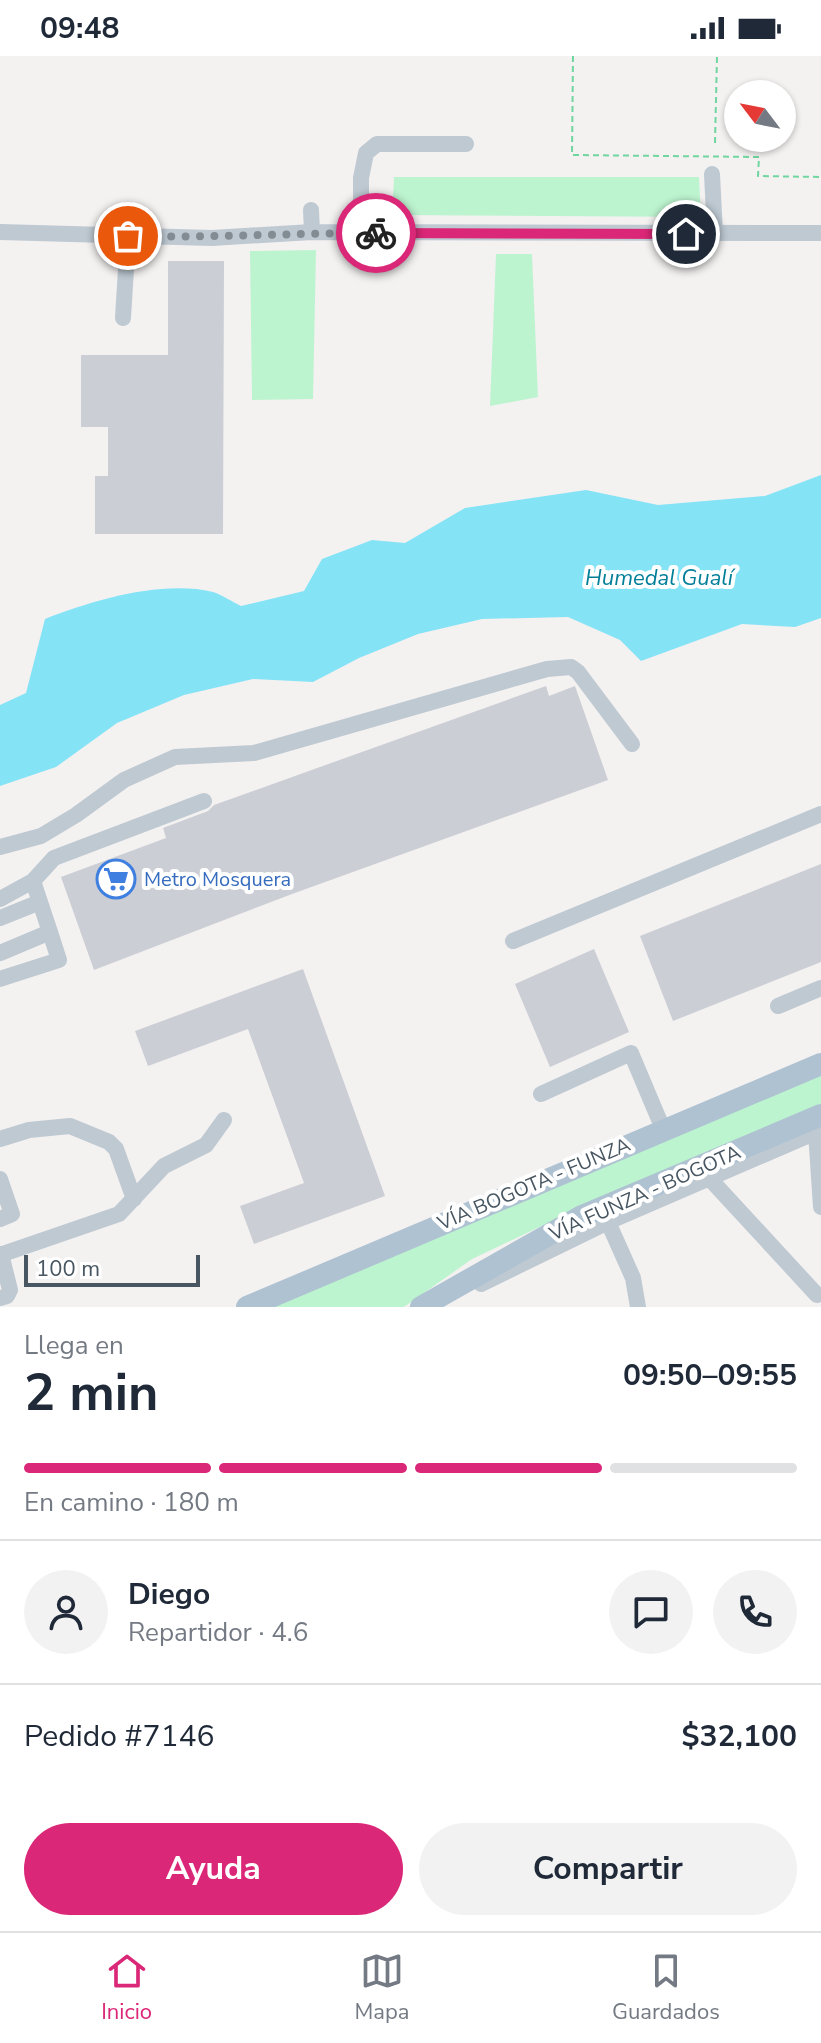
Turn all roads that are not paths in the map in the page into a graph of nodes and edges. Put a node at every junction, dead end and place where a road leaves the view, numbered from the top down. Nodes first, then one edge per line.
1 (466, 144) dead end
2 (712, 174) dead end
3 (311, 210) dead end
4 (0, 232) edge
5 (312, 232) junction
6 (361, 233) junction
7 (821, 233) edge
8 (715, 234) junction
9 (128, 236) junction
10 (123, 318) dead end
11 (632, 744) dead end
12 (204, 801) dead end
13 (821, 814) edge
14 (0, 847) edge
15 (33, 881) junction
16 (0, 899) edge
17 (40, 902) junction
18 (0, 918) edge
19 (50, 932) junction
20 (513, 941) dead end
21 (0, 953) edge
22 (0, 979) edge
23 (821, 988) edge
24 (778, 1006) dead end
25 (821, 1064) edge
26 (541, 1094) dead end
27 (224, 1120) dead end
28 (819, 1126) edge
29 (663, 1129) junction
30 (0, 1139) edge
31 (0, 1179) edge
32 (710, 1179) junction
33 (134, 1199) junction
34 (821, 1207) edge
35 (0, 1219) edge
36 (608, 1222) junction
37 (1, 1255) edge
38 (819, 1295) edge
39 (0, 1298) edge
40 (426, 1304) edge
41 (247, 1307) edge
42 (638, 1307) edge
43 (804, 1307) edge

1 - 6 street
2 - 8 street
3 - 5 street
4 - 9 street
5 - 6 street
5 - 9 street
6 - 8 street
7 - 8 street
9 - 10 street
11 - 14 street
12 - 15 street
13 - 20 street
15 - 16 street
15 - 17 street
17 - 18 street
17 - 19 street
19 - 21 street
19 - 22 street
23 - 24 street
25 - 29 main road, VÍA BOGOTA - FUNZA
26 - 29 street
27 - 33 street
28 - 32 street, VÍA FUNZA - BOGOTA
28 - 34 street
28 - 40 main road, VÍA FUNZA - BOGOTA
29 - 41 main road, VÍA BOGOTA - FUNZA
30 - 33 street
31 - 35 street
32 - 36 street, VÍA FUNZA - BOGOTA
32 - 38 street
33 - 37 street
36 - 40 street, VÍA FUNZA - BOGOTA
36 - 42 street
37 - 39 street
38 - 43 street

